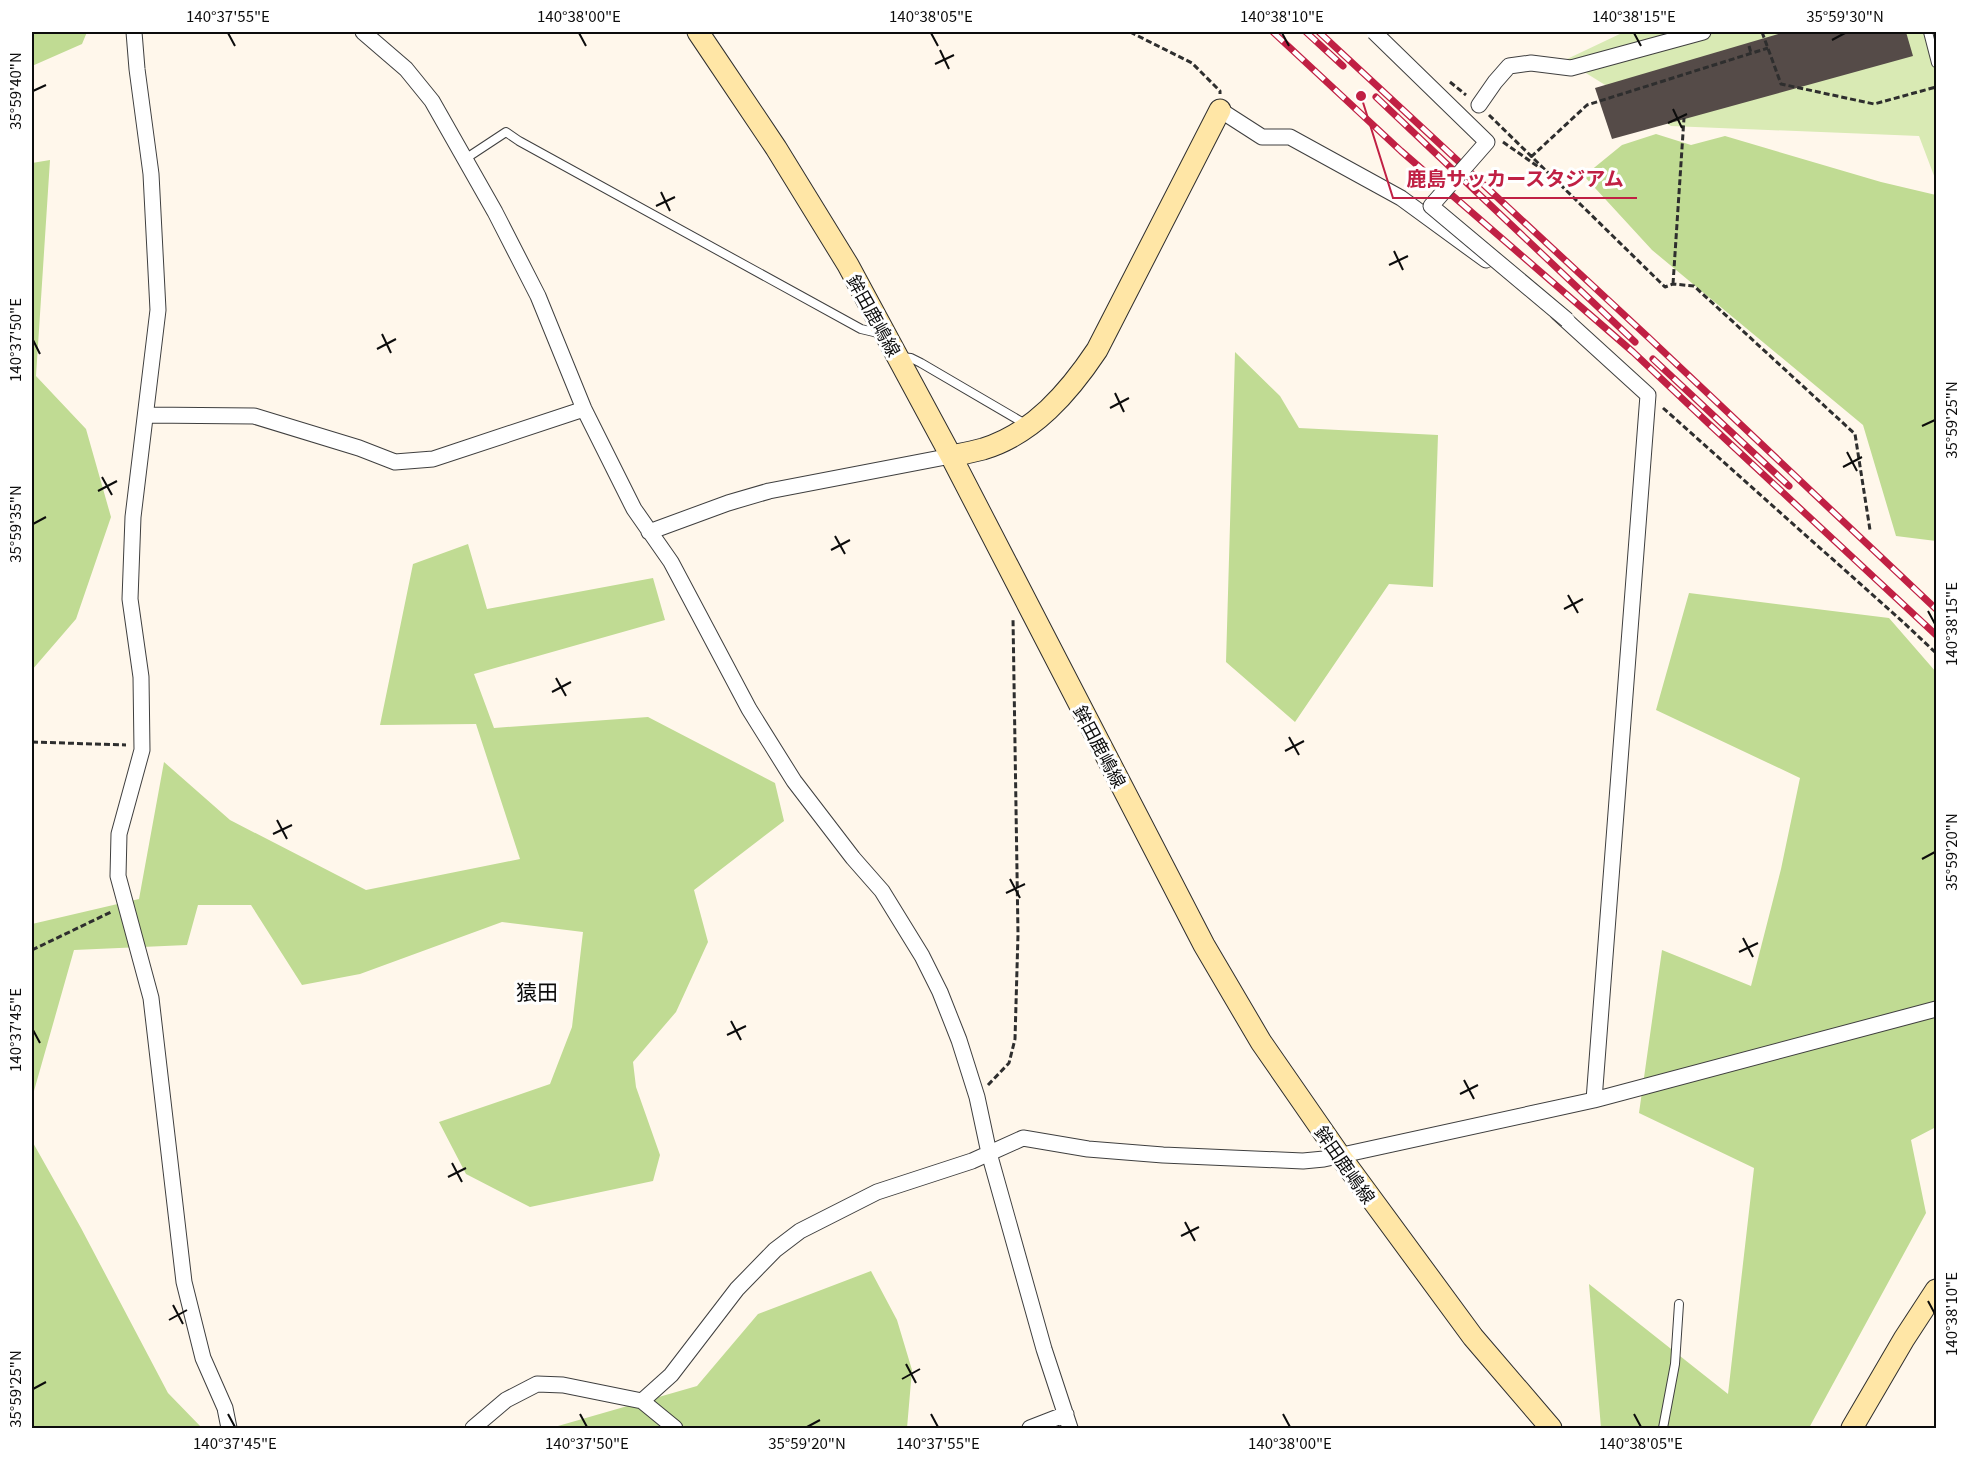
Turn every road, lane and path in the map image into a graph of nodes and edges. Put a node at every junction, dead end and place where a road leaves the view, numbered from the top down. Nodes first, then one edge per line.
1 (134, 32) edge
2 (363, 32) edge
3 (698, 32) edge
4 (1130, 32) edge
5 (1374, 32) edge
6 (1703, 32) edge
7 (1762, 32) edge
8 (1928, 32) edge
9 (1749, 46) dead end
10 (1768, 48) junction
11 (1751, 53) junction
12 (1936, 63) edge
13 (1442, 75) dead end
14 (1936, 87) edge
15 (1479, 105) junction
16 (1220, 110) junction
17 (1684, 118) dead end
18 (1486, 142) junction
19 (1531, 157) junction
20 (465, 159) junction
21 (1547, 173) junction
22 (1673, 284) junction
23 (1567, 320) junction
24 (886, 335) junction
25 (898, 357) junction
26 (1648, 395) junction
27 (584, 408) junction
28 (146, 416) junction
29 (1029, 426) junction
30 (951, 456) junction
31 (1870, 530) dead end
32 (650, 532) junction
33 (1023, 597) junction
34 (1936, 653) edge
35 (32, 742) edge
36 (142, 750) junction
37 (127, 907) junction
38 (32, 950) edge
39 (1936, 1009) edge
40 (977, 1098) junction
41 (1594, 1100) junction
42 (989, 1153) junction
43 (1340, 1156) junction
44 (1936, 1290) edge
45 (1680, 1304) dead end
46 (642, 1401) junction
47 (1068, 1421) edge
48 (229, 1428) edge
49 (473, 1428) edge
50 (675, 1428) edge
51 (1030, 1428) edge
52 (1551, 1428) edge
53 (1663, 1428) edge
54 (1851, 1428) edge

1 - 28 street
2 - 20 street
3 - 24 main road, 鉾田鹿嶋線
4 - 16 path
5 - 18 street, bridge
6 - 15 street
7 - 10 path
8 - 12 lane
9 - 11 path
10 - 11 path
10 - 14 path
11 - 19 path
13 - 15 path
15 - 19 path
16 - 23 street
16 - 29 main road
17 - 22 path
18 - 21 path
18 - 23 street, bridge
19 - 21 path
20 - 24 lane
20 - 27 street
21 - 22 path
22 - 31 path
23 - 26 street
24 - 25 main road, 鉾田鹿嶋線
25 - 29 lane
25 - 30 main road, 鉾田鹿嶋線
26 - 34 path
26 - 41 street
27 - 28 street
27 - 32 street
28 - 36 street
29 - 30 main road
30 - 32 street
30 - 33 main road, 鉾田鹿嶋線
32 - 40 street
33 - 40 path
33 - 43 main road, 鉾田鹿嶋線
35 - 36 path
36 - 37 street
37 - 38 path
37 - 48 street
39 - 41 street
40 - 42 street
41 - 43 street
42 - 43 street
42 - 46 street
42 - 47 street
43 - 52 main road, 鉾田鹿嶋線
44 - 54 main road
45 - 53 lane
46 - 49 street
46 - 50 street
47 - 51 street

